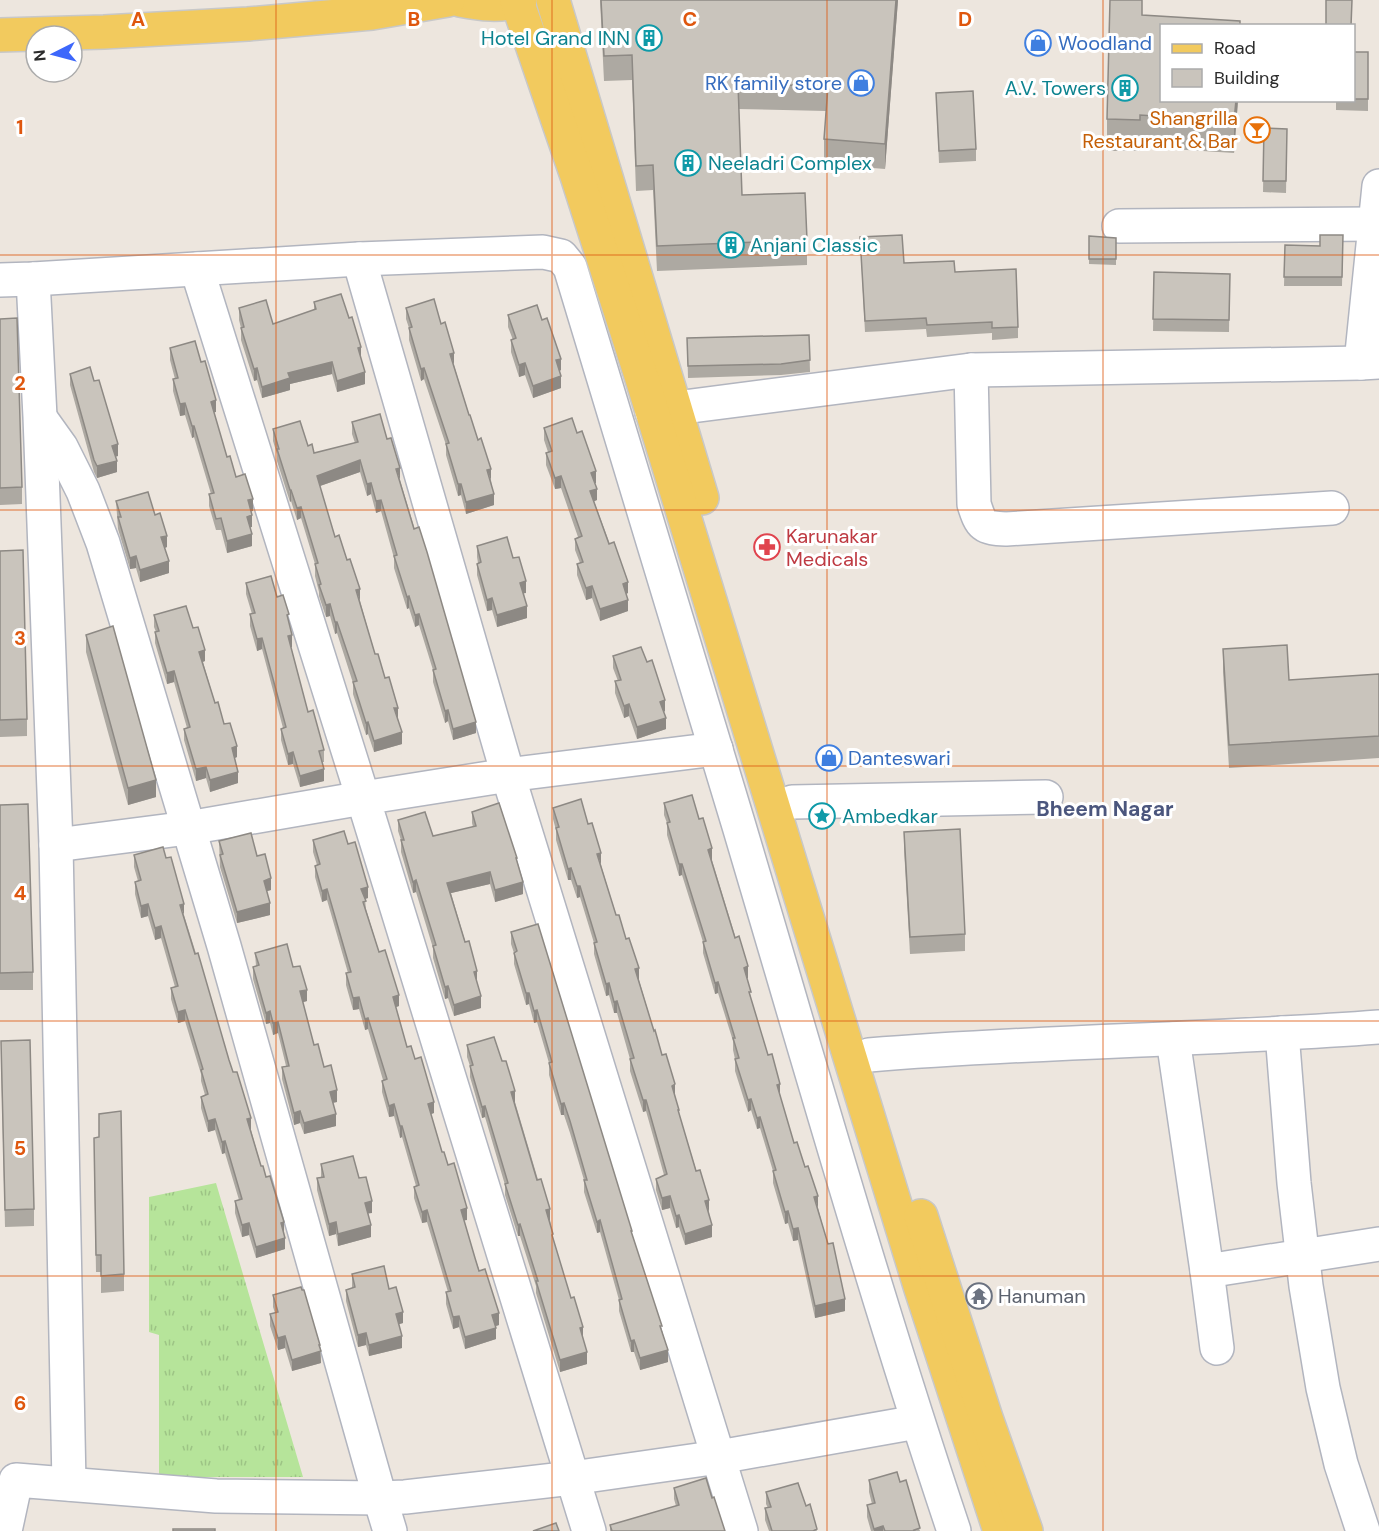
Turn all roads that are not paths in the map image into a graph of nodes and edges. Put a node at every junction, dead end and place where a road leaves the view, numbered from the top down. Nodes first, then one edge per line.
1 (448, 0) edge
2 (460, 0) edge
3 (553, 0) edge
4 (518, 1) edge
5 (0, 35) edge
6 (1379, 186) edge
7 (1375, 224) junction
8 (1119, 226) dead end
9 (359, 259) junction
10 (197, 269) junction
11 (33, 279) junction
12 (0, 280) edge
13 (1370, 363) edge
14 (971, 370) junction
15 (664, 410) junction
16 (40, 417) junction
17 (1332, 508) dead end
18 (716, 749) junction
19 (508, 775) junction
20 (1046, 797) dead end
21 (363, 798) junction
22 (792, 802) junction
23 (188, 828) junction
24 (56, 845) junction
25 (1379, 1027) edge
26 (1282, 1033) junction
27 (1173, 1039) junction
28 (869, 1055) junction
29 (1379, 1244) edge
30 (1302, 1257) junction
31 (1207, 1272) junction
32 (1217, 1348) dead end
33 (918, 1422) junction
34 (718, 1456) junction
35 (572, 1478) junction
36 (8, 1479) edge
37 (69, 1484) junction
38 (380, 1498) junction
39 (5, 1531) edge
40 (390, 1531) edge
41 (589, 1531) edge
42 (741, 1531) edge
43 (954, 1531) edge
44 (1000, 1531) edge
45 (1026, 1531) edge
46 (1363, 1531) edge

1 - 5 main road
2 - 4 main road
3 - 15 main road
4 - 15 main road
6 - 7 street
7 - 8 street
7 - 13 street
9 - 10 street
9 - 18 street
9 - 19 street
10 - 11 street
10 - 21 street
11 - 12 street
11 - 16 street
13 - 14 street
14 - 15 street
14 - 17 street
15 - 22 main road
15 - 44 main road
16 - 23 street
16 - 24 street
18 - 19 street
18 - 33 street
19 - 21 street
19 - 34 street
20 - 22 street
21 - 23 street
21 - 35 street
22 - 28 main road
23 - 24 street
23 - 38 street
24 - 37 street
25 - 26 street
26 - 27 street
26 - 30 street
27 - 28 street
27 - 31 street
28 - 45 main road
29 - 30 street
30 - 31 street
30 - 46 street
31 - 32 street
33 - 34 street
33 - 43 street
34 - 35 street
34 - 42 street
35 - 38 street
35 - 41 street
36 - 37 street
36 - 39 street
37 - 38 street
38 - 40 street

